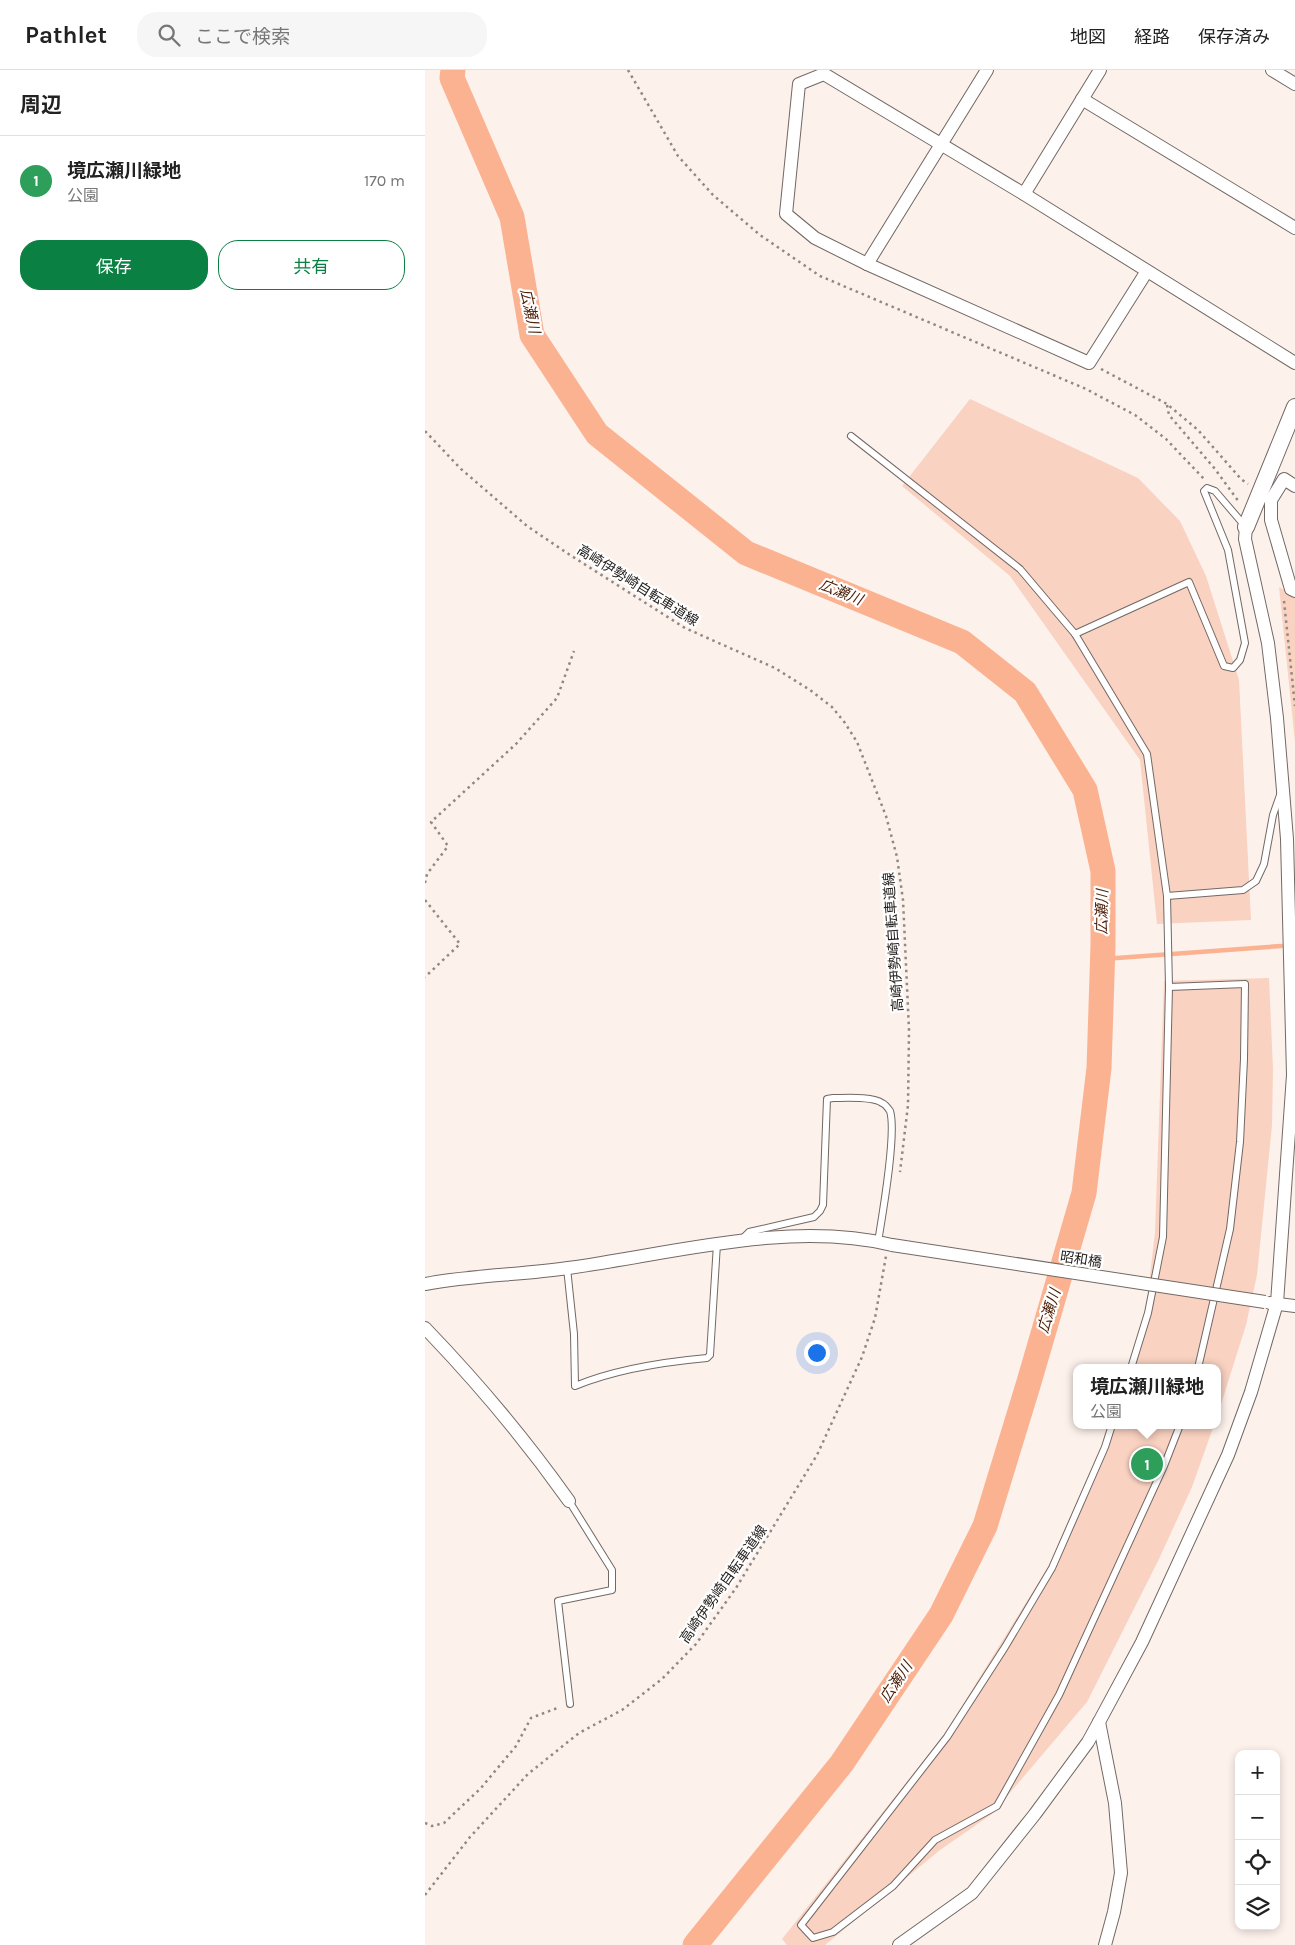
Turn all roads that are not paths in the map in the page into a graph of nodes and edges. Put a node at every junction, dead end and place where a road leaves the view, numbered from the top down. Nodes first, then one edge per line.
1 (987, 70) edge
2 (1100, 70) edge
3 (1272, 70) edge
4 (1295, 84) edge
5 (1082, 98) junction
6 (941, 146) junction
7 (1024, 194) junction
8 (1295, 228) edge
9 (867, 264) junction
10 (1147, 271) junction
11 (1295, 363) edge
12 (1295, 407) edge
13 (851, 436) dead end
14 (1295, 486) edge
15 (1248, 522) junction
16 (1295, 592) edge
17 (1075, 634) junction
18 (1283, 786) junction
19 (1167, 896) junction
20 (1169, 987) junction
21 (741, 1240) junction
22 (717, 1244) junction
23 (885, 1246) junction
24 (567, 1268) junction
25 (425, 1284) edge
26 (1271, 1303) junction
27 (1295, 1306) edge
28 (425, 1328) edge
29 (1132, 1364) edge
30 (1199, 1364) edge
31 (1111, 1429) edge
32 (1178, 1429) edge
33 (569, 1501) joint
34 (570, 1704) road end
35 (1099, 1722) junction
36 (899, 1945) edge
37 (1105, 1945) edge

1 - 6 street
2 - 5 street
3 - 4 street
5 - 7 street
5 - 8 street
6 - 7 street
6 - 9 street
6 - 9 street
7 - 10 street
9 - 10 street
10 - 11 street
12 - 15 street
13 - 17 lane
14 - 16 street
15 - 17 lane
15 - 18 street
17 - 19 lane
18 - 19 lane
18 - 26 street
19 - 20 lane
20 - 29 lane
20 - 30 lane
21 - 22 street, 昭和橋
21 - 23 street, 昭和橋
21 - 23 lane
22 - 24 street, 昭和橋
22 - 24 lane
23 - 26 street, 昭和橋, bridge
24 - 25 street, 昭和橋
26 - 27 street, 昭和橋
26 - 35 street
28 - 33 street
31 - 32 lane
33 - 34 lane
35 - 36 street
35 - 37 street

